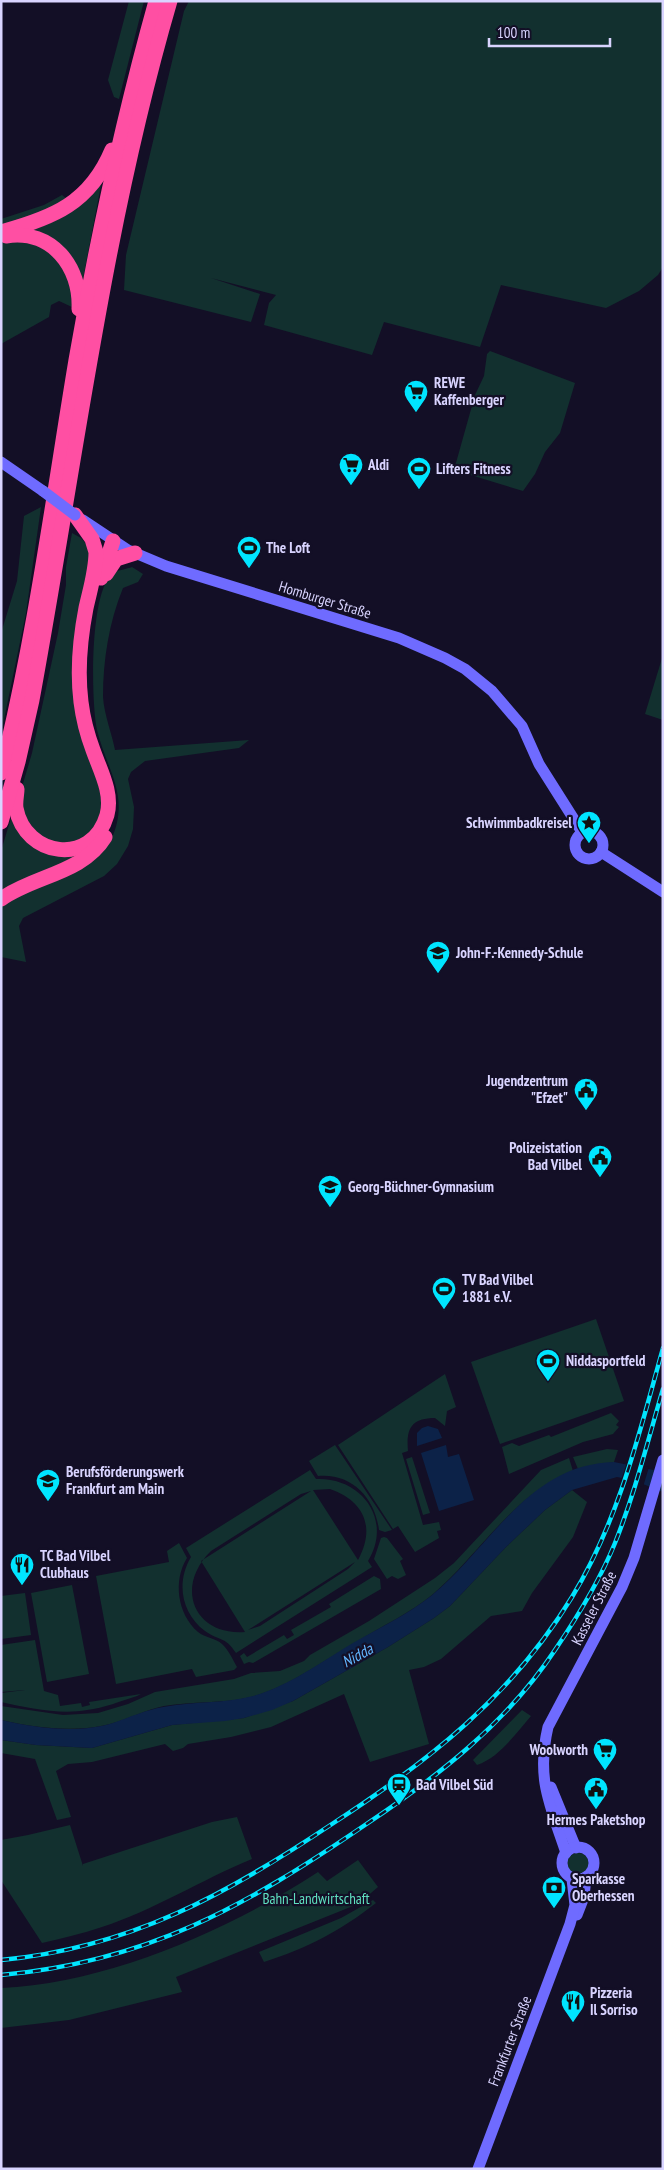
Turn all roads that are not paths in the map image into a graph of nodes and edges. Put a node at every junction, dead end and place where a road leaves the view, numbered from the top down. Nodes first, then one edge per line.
1 (156, 1) edge
2 (170, 1) edge
3 (176, 1) edge
4 (163, 24) junction
5 (125, 116) junction
6 (1, 232) edge
7 (1, 238) edge
8 (76, 358) junction
9 (1, 462) edge
10 (75, 515) junction
11 (113, 540) junction
12 (135, 553) junction
13 (96, 560) junction
14 (96, 598) junction
15 (18, 762) junction
16 (1, 772) edge
17 (1, 822) edge
18 (582, 832) junction
19 (601, 852) junction
20 (663, 892) edge
21 (1, 899) edge
22 (663, 1460) edge
23 (571, 1850) junction
24 (586, 1877) junction
25 (572, 1879) junction
26 (570, 1924) junction
27 (478, 2169) edge

1 - 5 highway
2 - 4 highway
3 - 4 highway
4 - 15 highway
5 - 6 highway
5 - 8 highway
7 - 8 highway
8 - 16 highway
9 - 10 street, Homburger Straße, bridge
10 - 11 street, Homburger Straße
10 - 13 highway
11 - 12 street, Homburger Straße
11 - 13 highway
11 - 14 highway
12 - 14 highway
12 - 18 street, Homburger Straße
13 - 15 highway
14 - 21 highway
15 - 17 highway
18 - 19 street
18 - 19 street
19 - 20 street
22 - 23 street, Kasseler Straße
23 - 24 street, Frankfurter Straße
23 - 25 street, Frankfurter Straße
24 - 25 street
24 - 26 street, Frankfurter Straße
25 - 26 street, Frankfurter Straße
26 - 27 street, Frankfurter Straße

